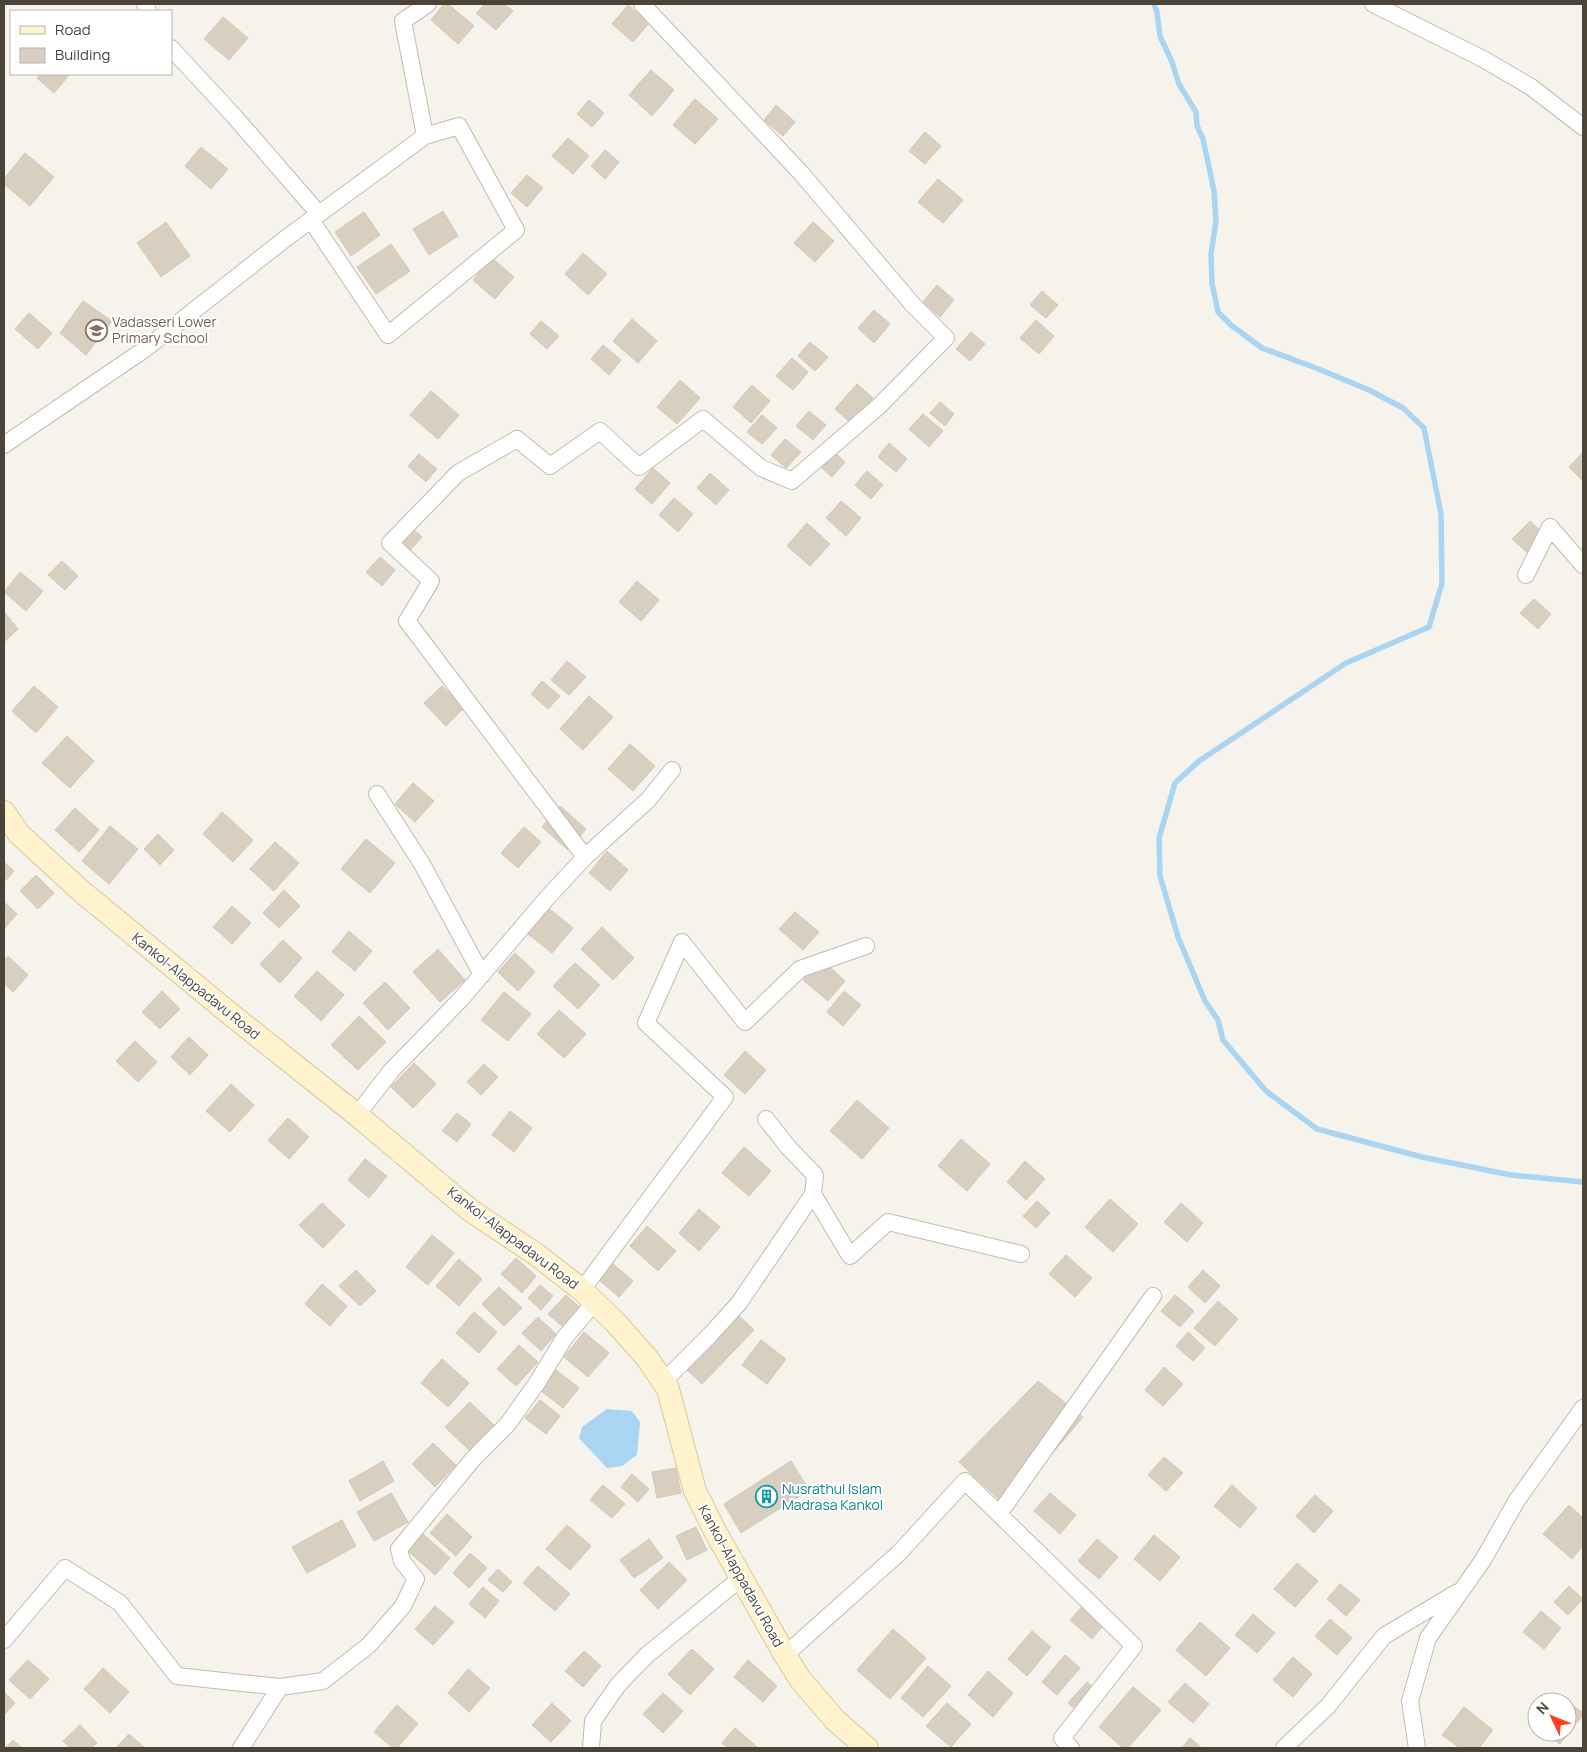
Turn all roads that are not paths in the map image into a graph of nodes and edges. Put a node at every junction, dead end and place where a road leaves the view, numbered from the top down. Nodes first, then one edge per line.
1 (428, 4) edge
2 (642, 4) edge
3 (1373, 4) edge
4 (172, 49) edge
5 (1583, 127) edge
6 (425, 136) junction
7 (315, 217) junction
8 (4, 445) edge
9 (1583, 565) edge
10 (1526, 575) dead end
11 (672, 770) dead end
12 (377, 794) dead end
13 (4, 814) edge
14 (585, 857) junction
15 (866, 946) dead end
16 (482, 975) junction
17 (357, 1115) junction
18 (766, 1119) dead end
19 (813, 1194) junction
20 (1021, 1254) dead end
21 (588, 1296) junction
22 (1153, 1296) dead end
23 (663, 1382) junction
24 (1583, 1408) edge
25 (999, 1514) junction
26 (741, 1578) junction
27 (1462, 1589) junction
28 (4, 1640) edge
29 (785, 1655) junction
30 (280, 1687) junction
31 (241, 1748) edge
32 (591, 1748) edge
33 (867, 1748) edge
34 (1071, 1748) edge
35 (1284, 1748) edge
36 (1417, 1748) edge

1 - 6 street
2 - 14 street
3 - 5 street
4 - 7 street
6 - 7 street
6 - 7 street
7 - 8 street
9 - 10 street
11 - 14 street
12 - 16 street
13 - 17 main road, Kankol-Alappadavu Road
14 - 16 street
15 - 21 street
16 - 17 street
17 - 21 main road, Kankol-Alappadavu Road
18 - 19 street
19 - 20 street
19 - 23 street
21 - 23 main road, Kankol-Alappadavu Road
21 - 30 street
22 - 25 street
23 - 26 main road, Kankol-Alappadavu Road
24 - 27 street
25 - 29 street
25 - 34 street
26 - 29 main road, Kankol-Alappadavu Road
26 - 32 street
27 - 35 street
27 - 36 street
28 - 30 street
29 - 33 main road, Kankol-Alappadavu Road
30 - 31 street

